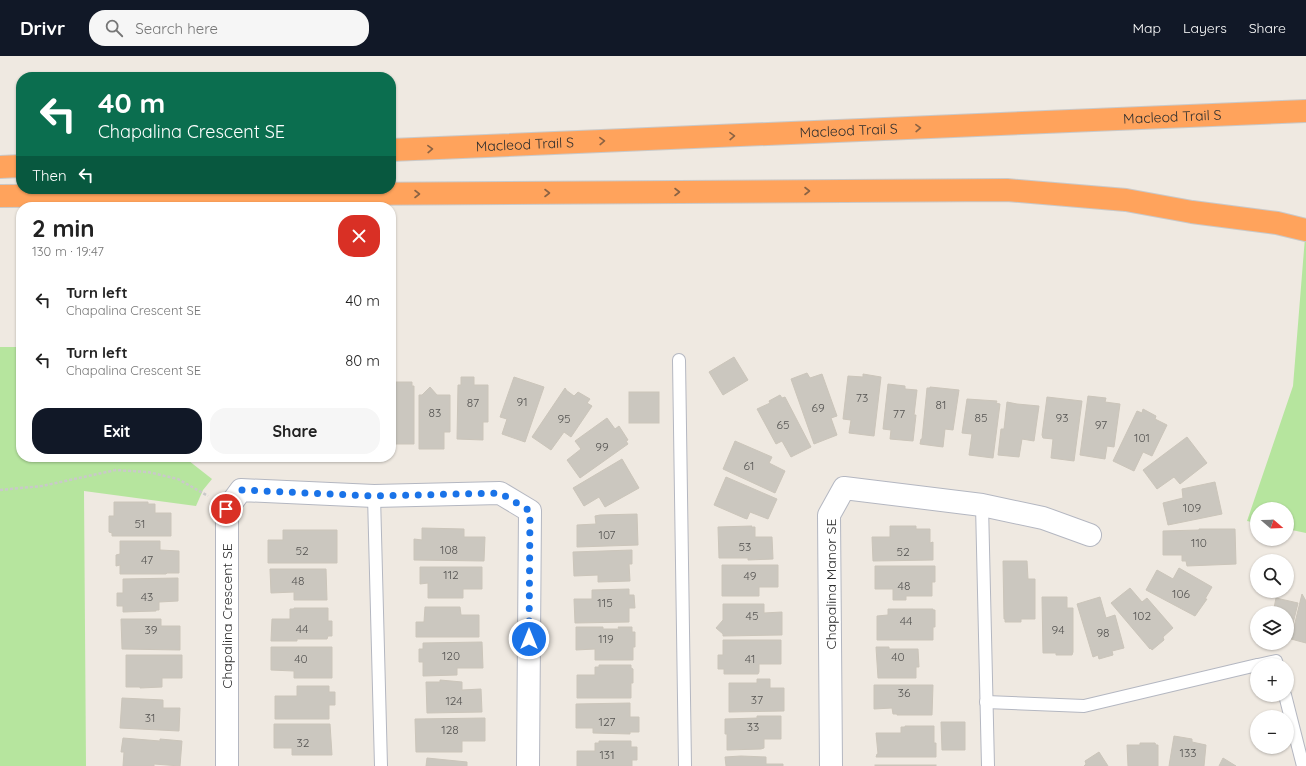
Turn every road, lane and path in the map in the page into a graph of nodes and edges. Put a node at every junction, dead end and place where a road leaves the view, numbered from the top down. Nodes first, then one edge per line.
1 (1306, 111) edge
2 (396, 150) edge
3 (16, 166) edge
4 (0, 167) edge
5 (336, 194) edge
6 (396, 194) edge
7 (0, 196) edge
8 (1306, 230) edge
9 (679, 360) dead end
10 (0, 490) edge
11 (374, 496) junction
12 (982, 505) junction
13 (226, 509) junction
14 (1090, 535) dead end
15 (1250, 667) edge
16 (986, 702) junction
17 (1287, 702) edge
18 (227, 766) edge
19 (381, 766) edge
20 (528, 766) edge
21 (686, 766) edge
22 (831, 766) edge
23 (988, 766) edge
24 (1304, 766) edge

2 -> 1 highway, Macleod Trail S
3 - 4 highway
7 -> 5 highway
6 -> 8 highway
9 - 21 lane
10 - 13 path
11 - 13 street
11 - 19 lane
11 - 20 street
12 - 14 street, Chapalina Manor SE
12 - 16 lane
12 - 22 street, Chapalina Manor SE
13 - 18 street, Chapalina Crescent SE
15 - 16 lane
16 - 23 lane
17 - 24 lane

